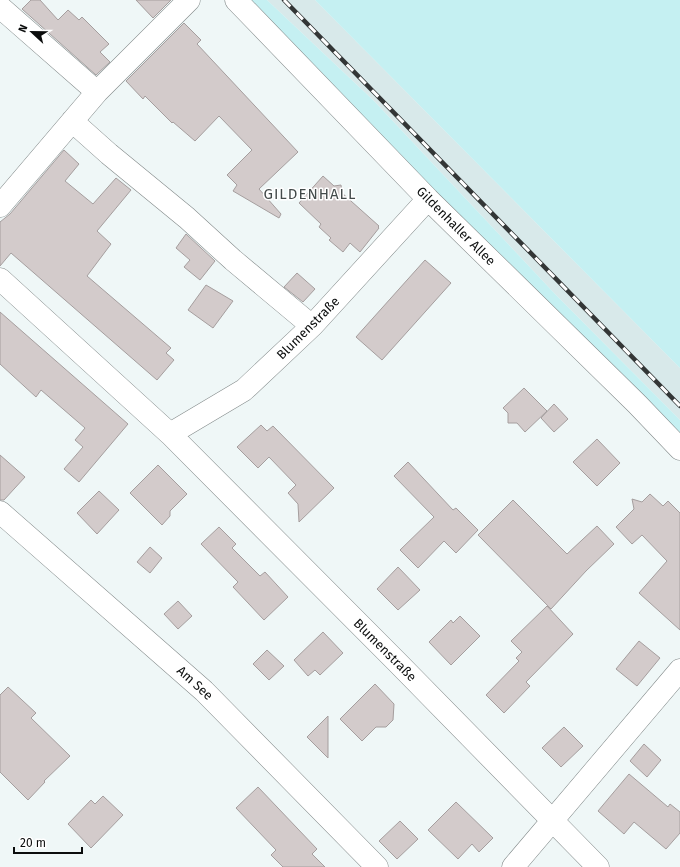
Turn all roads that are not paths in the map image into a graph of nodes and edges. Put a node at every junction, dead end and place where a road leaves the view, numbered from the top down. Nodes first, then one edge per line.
1 (189, 0) edge
2 (236, 0) edge
3 (0, 7) edge
4 (97, 92) junction
5 (72, 121) junction
6 (428, 199) junction
7 (0, 206) edge
8 (0, 279) edge
9 (312, 326) junction
10 (170, 434) junction
11 (680, 449) edge
12 (0, 512) edge
13 (680, 670) edge
14 (553, 820) junction
15 (377, 867) edge
16 (513, 867) edge
17 (598, 867) edge

1 - 4 street
2 - 6 street, Gildenhaller Allee
3 - 4 street
4 - 5 street
5 - 7 street
5 - 9 street
6 - 9 street, Blumenstraße
6 - 11 street, Gildenhaller Allee
8 - 10 street, Blumenstraße
9 - 10 street, Blumenstraße
10 - 14 street, Blumenstraße
12 - 15 street, Am See
13 - 14 street
14 - 16 street
14 - 17 street, Blumenstraße

